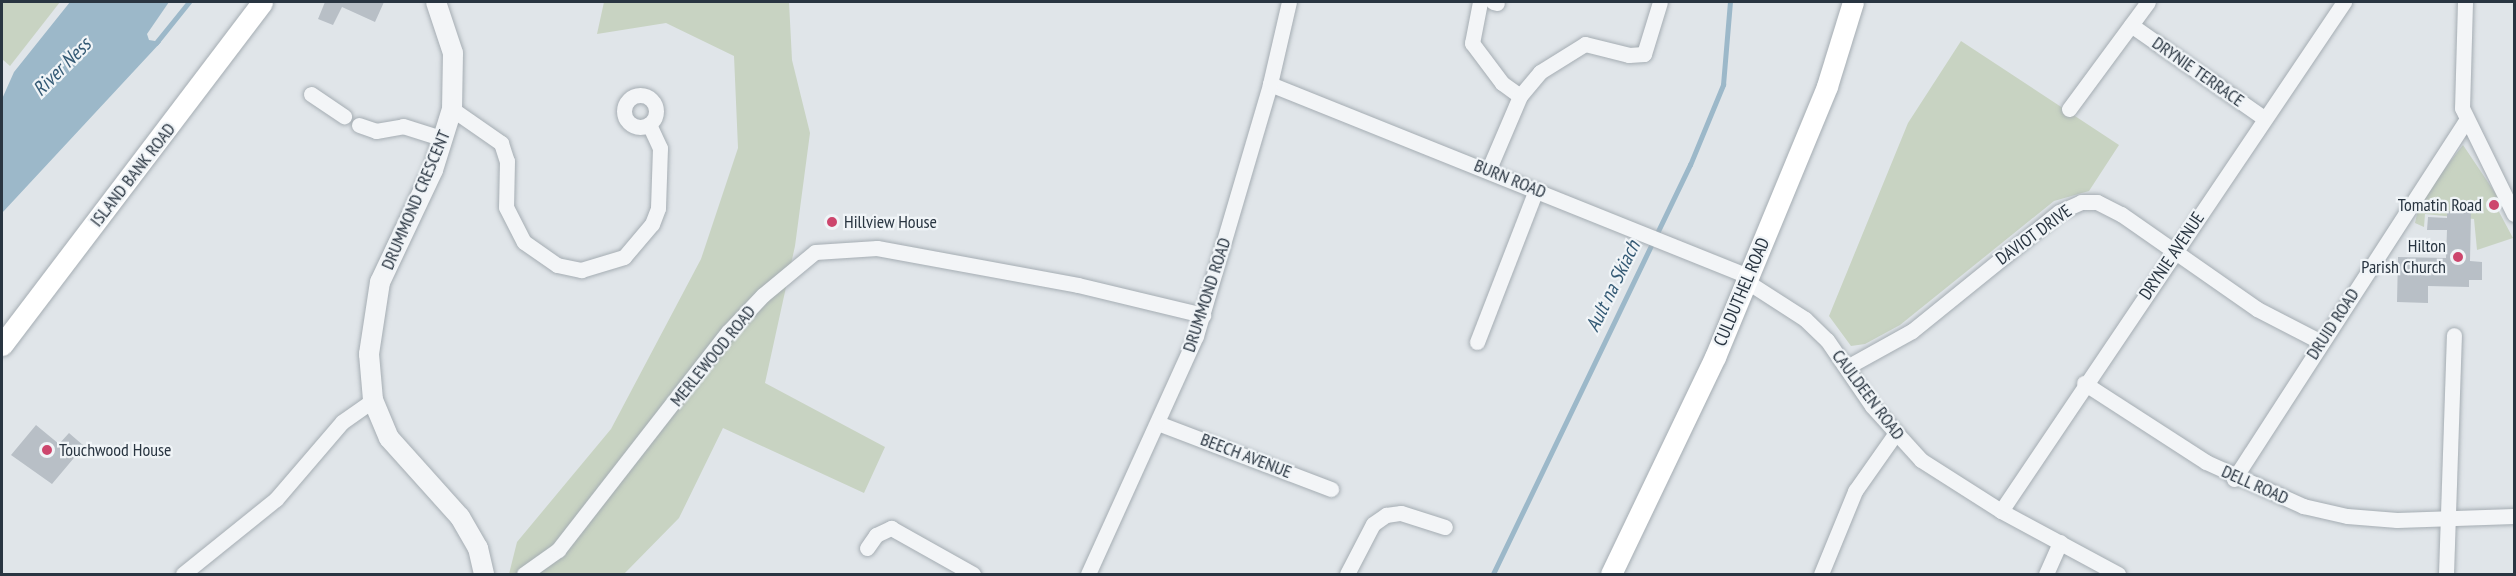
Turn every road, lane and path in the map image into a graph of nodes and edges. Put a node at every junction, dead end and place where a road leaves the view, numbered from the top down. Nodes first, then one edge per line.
1 (262, 2) edge
2 (436, 2) edge
3 (1289, 2) edge
4 (1480, 2) edge
5 (1660, 2) edge
6 (1853, 2) edge
7 (2148, 2) edge
8 (2344, 2) edge
9 (2465, 2) edge
10 (2131, 25) junction
11 (1270, 84) junction
12 (311, 94) dead end
13 (1520, 96) junction
14 (452, 109) junction
15 (2069, 109) dead end
16 (344, 116) dead end
17 (2264, 118) junction
18 (2466, 121) junction
19 (359, 124) dead end
20 (649, 124) dead end
21 (444, 139) junction
22 (1488, 171) junction
23 (1536, 190) junction
24 (2514, 214) edge
25 (2174, 252) junction
26 (1747, 279) junction
27 (1203, 315) junction
28 (2453, 335) dead end
29 (1477, 342) dead end
30 (2321, 342) junction
31 (2, 345) edge
32 (1847, 367) junction
33 (2084, 383) junction
34 (373, 400) junction
35 (1160, 424) junction
36 (1895, 435) junction
37 (2234, 478) junction
38 (1331, 489) dead end
39 (2001, 511) junction
40 (2514, 516) edge
41 (2448, 520) junction
42 (1435, 529) dead end
43 (2060, 542) junction
44 (867, 548) dead end
45 (183, 574) edge
46 (484, 574) edge
47 (524, 574) edge
48 (973, 574) edge
49 (1088, 574) edge
50 (1347, 574) edge
51 (1611, 574) edge
52 (1821, 574) edge
53 (2046, 574) edge
54 (2118, 574) edge
55 (2446, 574) edge

1 - 31 main road, ISLAND BANK ROAD
2 - 14 street, DRUMMOND CRESCENT
3 - 11 street, DRUMMOND ROAD
4 - 13 street
5 - 13 street
6 - 26 main road, CULDUTHEL ROAD
7 - 10 street
8 - 17 street, DRYNIE AVENUE
9 - 18 street
10 - 15 street
10 - 17 street, DRYNIE TERRACE
11 - 22 street, BURN ROAD
11 - 27 street, DRUMMOND ROAD
12 - 16 street
13 - 22 street
14 - 20 street
14 - 21 street, DRUMMOND CRESCENT
17 - 25 street, DRYNIE AVENUE
18 - 24 street
18 - 30 street, DRUID ROAD
19 - 21 street
21 - 34 street, DRUMMOND CRESCENT
22 - 23 street, BURN ROAD
23 - 26 street, BURN ROAD
23 - 29 street
25 - 30 street, DAVIOT DRIVE
25 - 32 street, DAVIOT DRIVE
25 - 33 street, DRYNIE AVENUE
26 - 32 street, CAULDEEN ROAD
26 - 51 main road, CULDUTHEL ROAD
27 - 35 street, DRUMMOND ROAD
27 - 47 street, MERLEWOOD ROAD
28 - 41 street
30 - 37 street, DRUID ROAD
32 - 36 street, CAULDEEN ROAD
33 - 37 street, DELL ROAD
33 - 39 street, DRYNIE AVENUE
34 - 45 street
34 - 46 street, DRUMMOND CRESCENT
35 - 38 street, BEECH AVENUE
35 - 49 street, DRUMMOND ROAD
36 - 39 street, CAULDEEN ROAD
36 - 52 street
37 - 41 street, DELL ROAD
39 - 43 street, CAULDEEN ROAD
40 - 41 street, DELL ROAD
41 - 55 street
42 - 50 street
43 - 53 street
43 - 54 street, CAULDEEN ROAD
44 - 48 street

